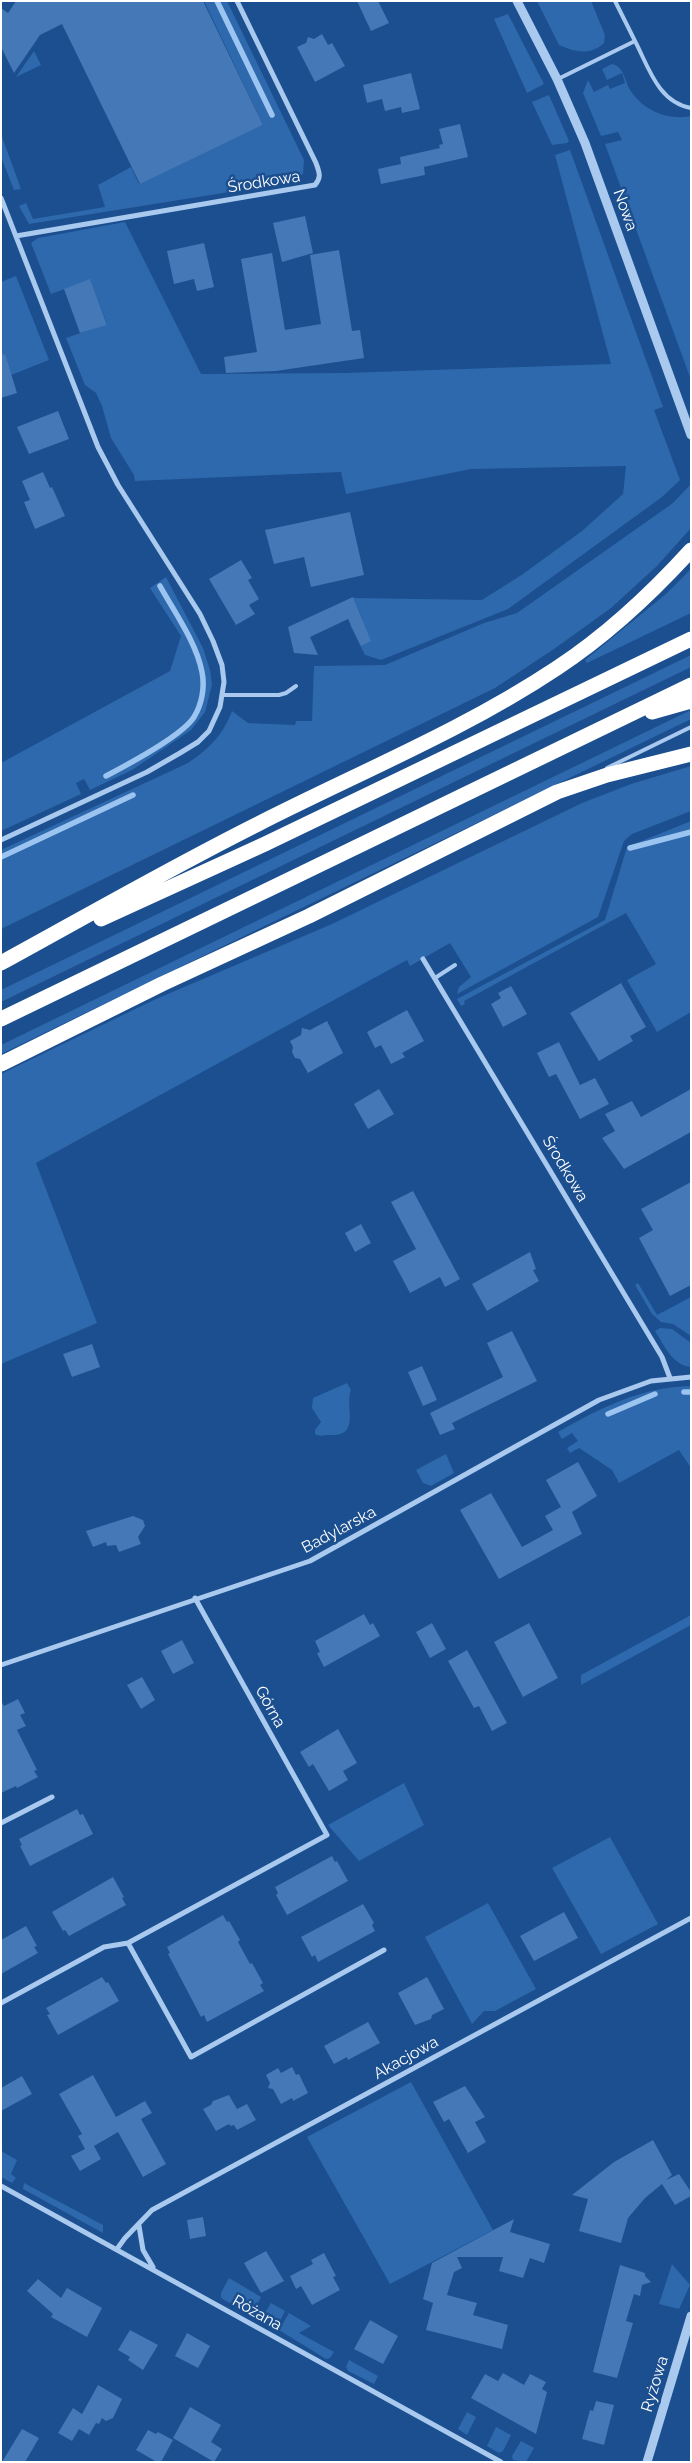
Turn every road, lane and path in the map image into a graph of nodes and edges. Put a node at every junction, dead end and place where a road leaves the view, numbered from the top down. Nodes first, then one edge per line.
1 (237, 1) edge
2 (517, 1) edge
3 (615, 1) edge
4 (634, 41) junction
5 (557, 79) junction
6 (691, 108) edge
7 (1, 198) edge
8 (16, 236) junction
9 (691, 435) edge
10 (691, 550) edge
11 (691, 638) edge
12 (296, 686) dead end
13 (691, 686) edge
14 (223, 695) junction
15 (691, 701) edge
16 (610, 724) junction
17 (691, 727) edge
18 (691, 754) edge
19 (558, 792) junction
20 (1, 840) edge
21 (423, 959) dead end
22 (1, 964) edge
23 (456, 965) dead end
24 (435, 978) junction
25 (1, 1019) edge
26 (1, 1064) edge
27 (691, 1377) edge
28 (670, 1378) junction
29 (195, 1598) junction
30 (1, 1665) edge
31 (52, 1797) dead end
32 (1, 1823) edge
33 (691, 1918) edge
34 (128, 1943) junction
35 (384, 1950) dead end
36 (1, 2003) edge
37 (1, 2186) edge
38 (139, 2226) junction
39 (117, 2249) junction
40 (155, 2270) junction
41 (691, 2316) edge
42 (501, 2462) edge
43 (647, 2462) edge

1 - 8 street, Środkowa
2 - 5 street, Nowa
3 - 4 lane
4 - 5 lane
4 - 6 lane
5 - 9 street, Nowa
7 - 8 street
8 - 14 street
10 - 22 highway
11 - 22 highway
12 - 14 lane
13 - 16 highway
14 - 20 street
15 - 16 highway
16 - 25 highway
17 - 19 lane
18 - 19 highway
19 - 26 highway
21 - 24 street, Środkowa
23 - 24 lane
24 - 28 street, Środkowa
27 - 28 street
28 - 29 street, Badylarska
29 - 30 street, Badylarska
29 - 34 street, Górna
31 - 32 street
33 - 38 street, Akacjowa
34 - 35 street
34 - 36 street
37 - 39 street, Różana
38 - 39 street, Akacjowa
38 - 40 street
39 - 40 street, Różana
40 - 42 street, Różana
41 - 43 street, Ryżowa

